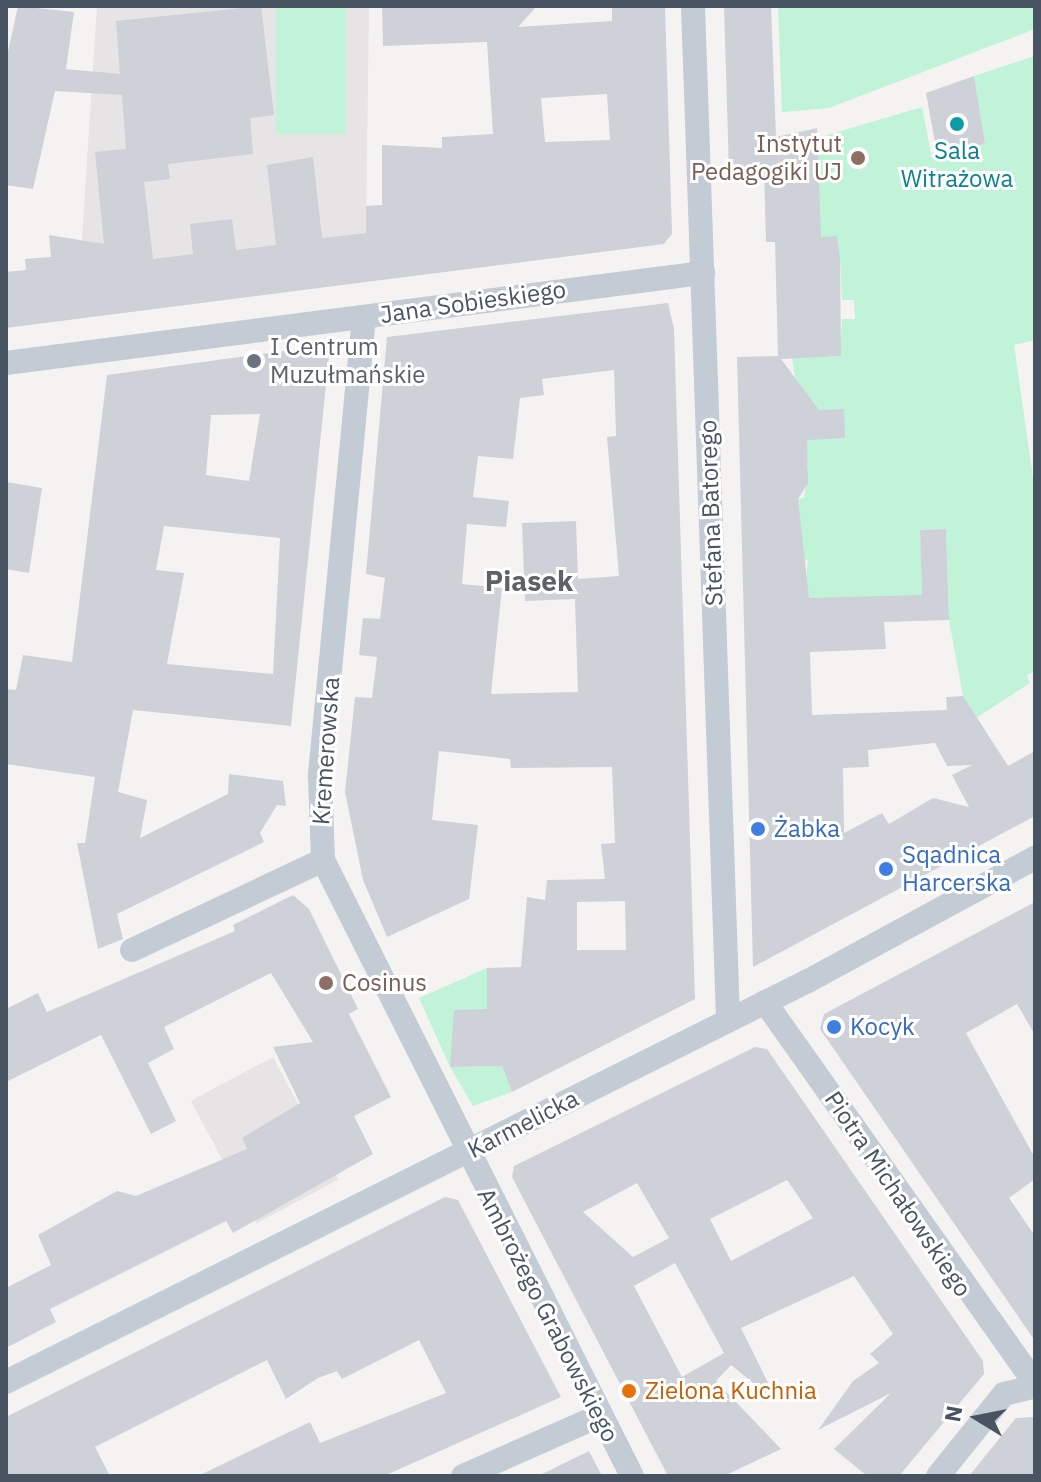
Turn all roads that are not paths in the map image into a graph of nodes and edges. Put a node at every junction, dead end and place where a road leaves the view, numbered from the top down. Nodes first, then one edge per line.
1 (693, 6) edge
2 (703, 273) junction
3 (364, 317) junction
4 (6, 363) edge
5 (1035, 858) edge
6 (323, 860) junction
7 (132, 950) dead end
8 (765, 1002) junction
9 (728, 1020) junction
10 (464, 1153) junction
11 (6, 1382) edge
12 (1035, 1385) edge
13 (599, 1416) junction
14 (463, 1476) edge
15 (632, 1476) edge
16 (938, 1476) edge

1 - 2 street, Stefana Batorego
2 - 3 street, Jana Sobieskiego
2 - 9 street, Stefana Batorego
3 - 4 street, Jana Sobieskiego
3 - 6 street, Kremerowska
5 - 8 street, Karmelicka
6 - 7 street
6 - 10 street, Kremerowska
8 - 9 street, Karmelicka
8 - 12 street, Piotra Michałowskiego
9 - 10 street, Karmelicka
10 - 11 street, Karmelicka
10 - 13 street, Ambrożego Grabowskiego
12 - 16 street
13 - 14 street
13 - 15 street, Ambrożego Grabowskiego

